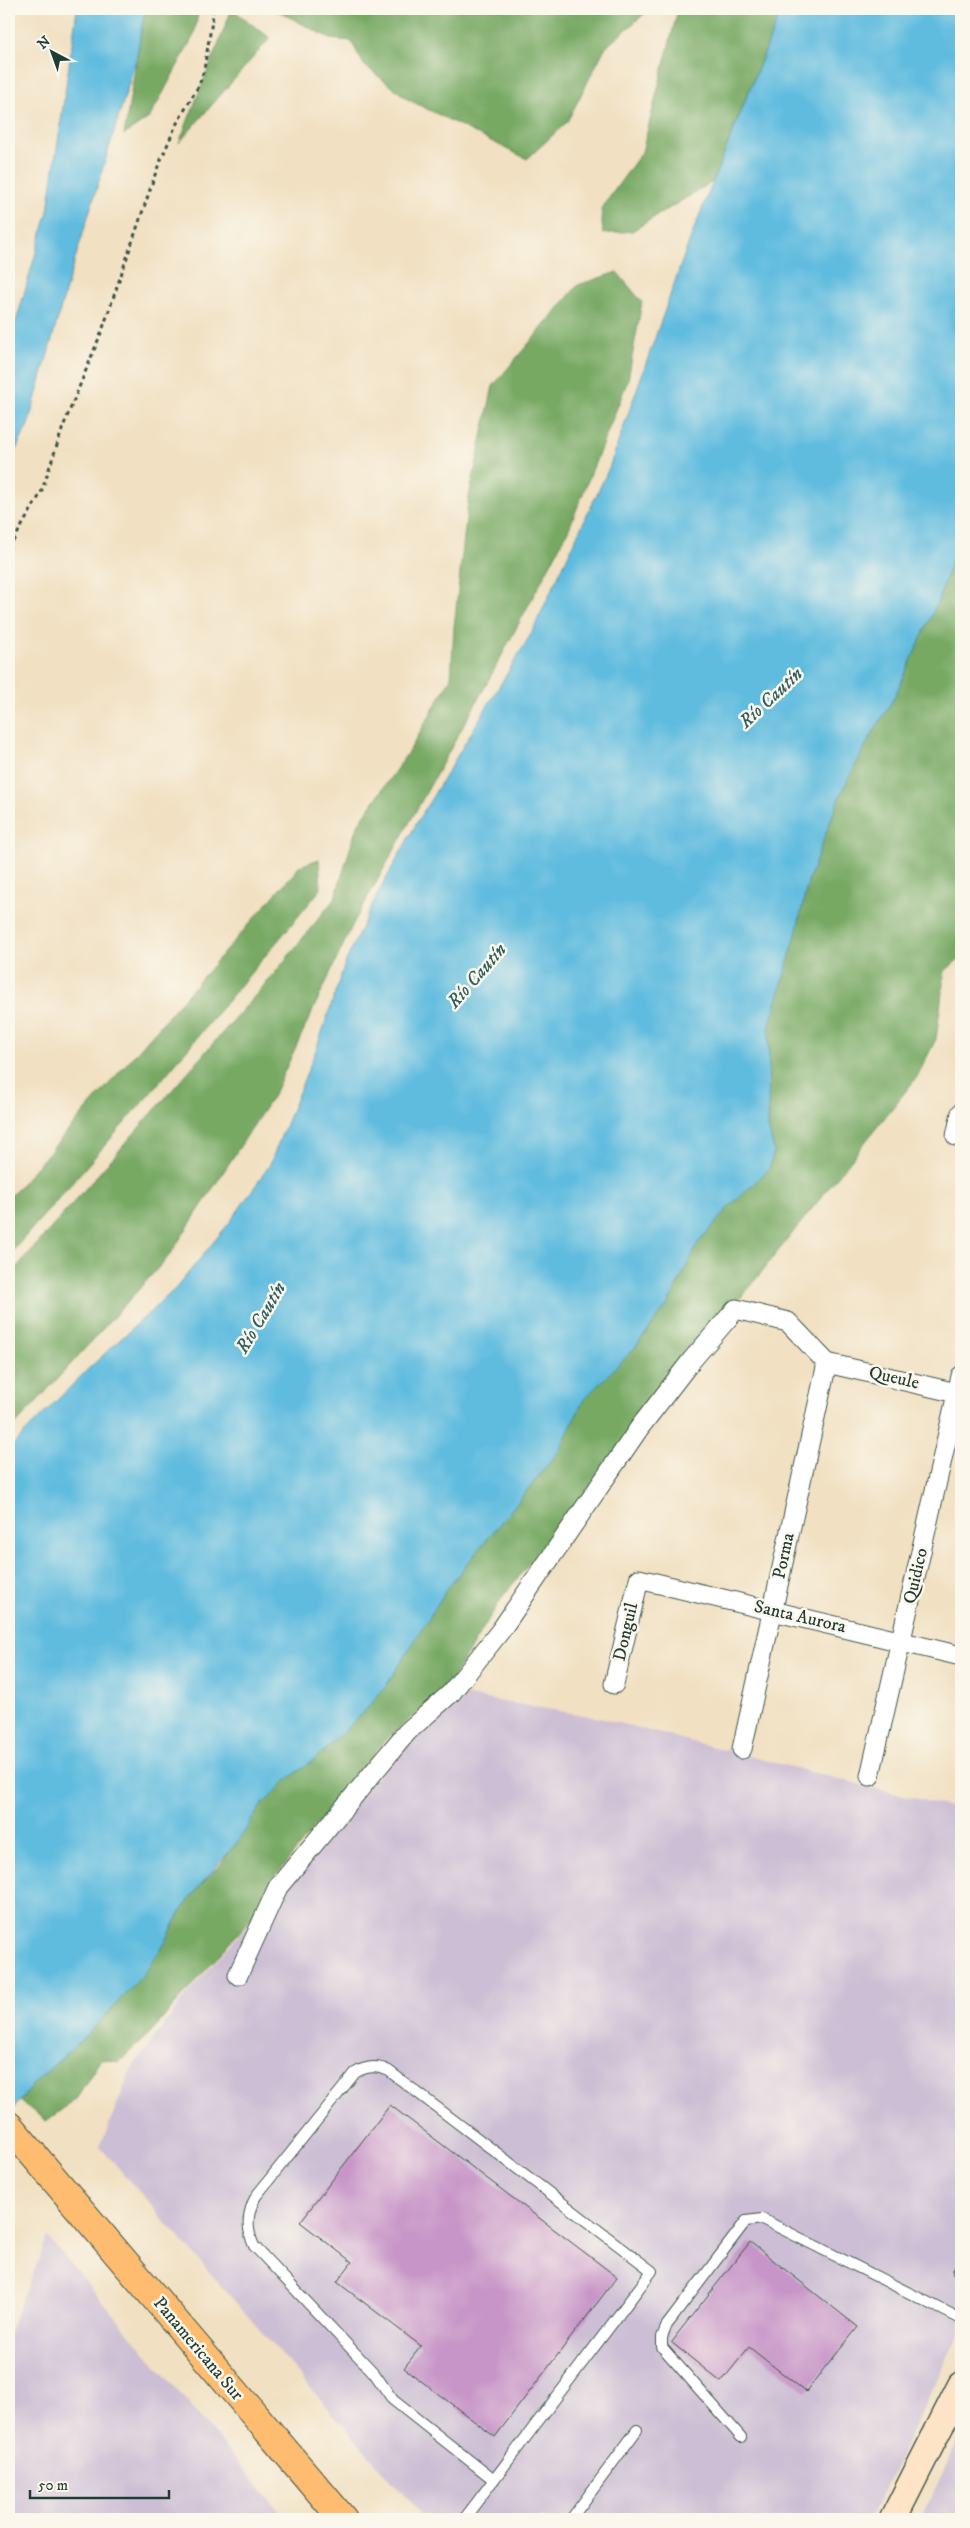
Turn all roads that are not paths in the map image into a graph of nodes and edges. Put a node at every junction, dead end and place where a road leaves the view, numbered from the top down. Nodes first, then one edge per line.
1 (961, 1113) edge
2 (956, 1136) dead end
3 (827, 1363) junction
4 (960, 1388) edge
5 (639, 1579) joint
6 (772, 1611) junction
7 (901, 1642) junction
8 (961, 1656) edge
9 (614, 1684) dead end
10 (742, 1749) dead end
11 (870, 1776) dead end
12 (238, 1975) dead end
13 (9, 2126) edge
14 (961, 2265) edge
15 (961, 2273) edge
16 (961, 2319) edge
17 (961, 2385) edge
18 (637, 2430) dead end
19 (741, 2436) dead end
20 (494, 2480) junction
21 (342, 2519) edge
22 (464, 2519) edge
23 (571, 2519) edge
24 (893, 2519) edge

1 - 2 street
3 - 4 street, Queule
3 - 6 street, Porma
3 - 12 street
4 - 7 street, Quidico
5 - 6 street, Santa Aurora
5 - 9 street, Donguil
6 - 7 street, Santa Aurora
6 - 10 street, Porma
7 - 8 street, Santa Aurora
7 - 11 street, Quidico
13 - 21 main road, Panamericana Sur
14 - 15 lane
16 - 19 lane
17 - 24 street
18 - 23 lane
20 - 20 lane
20 - 22 lane

